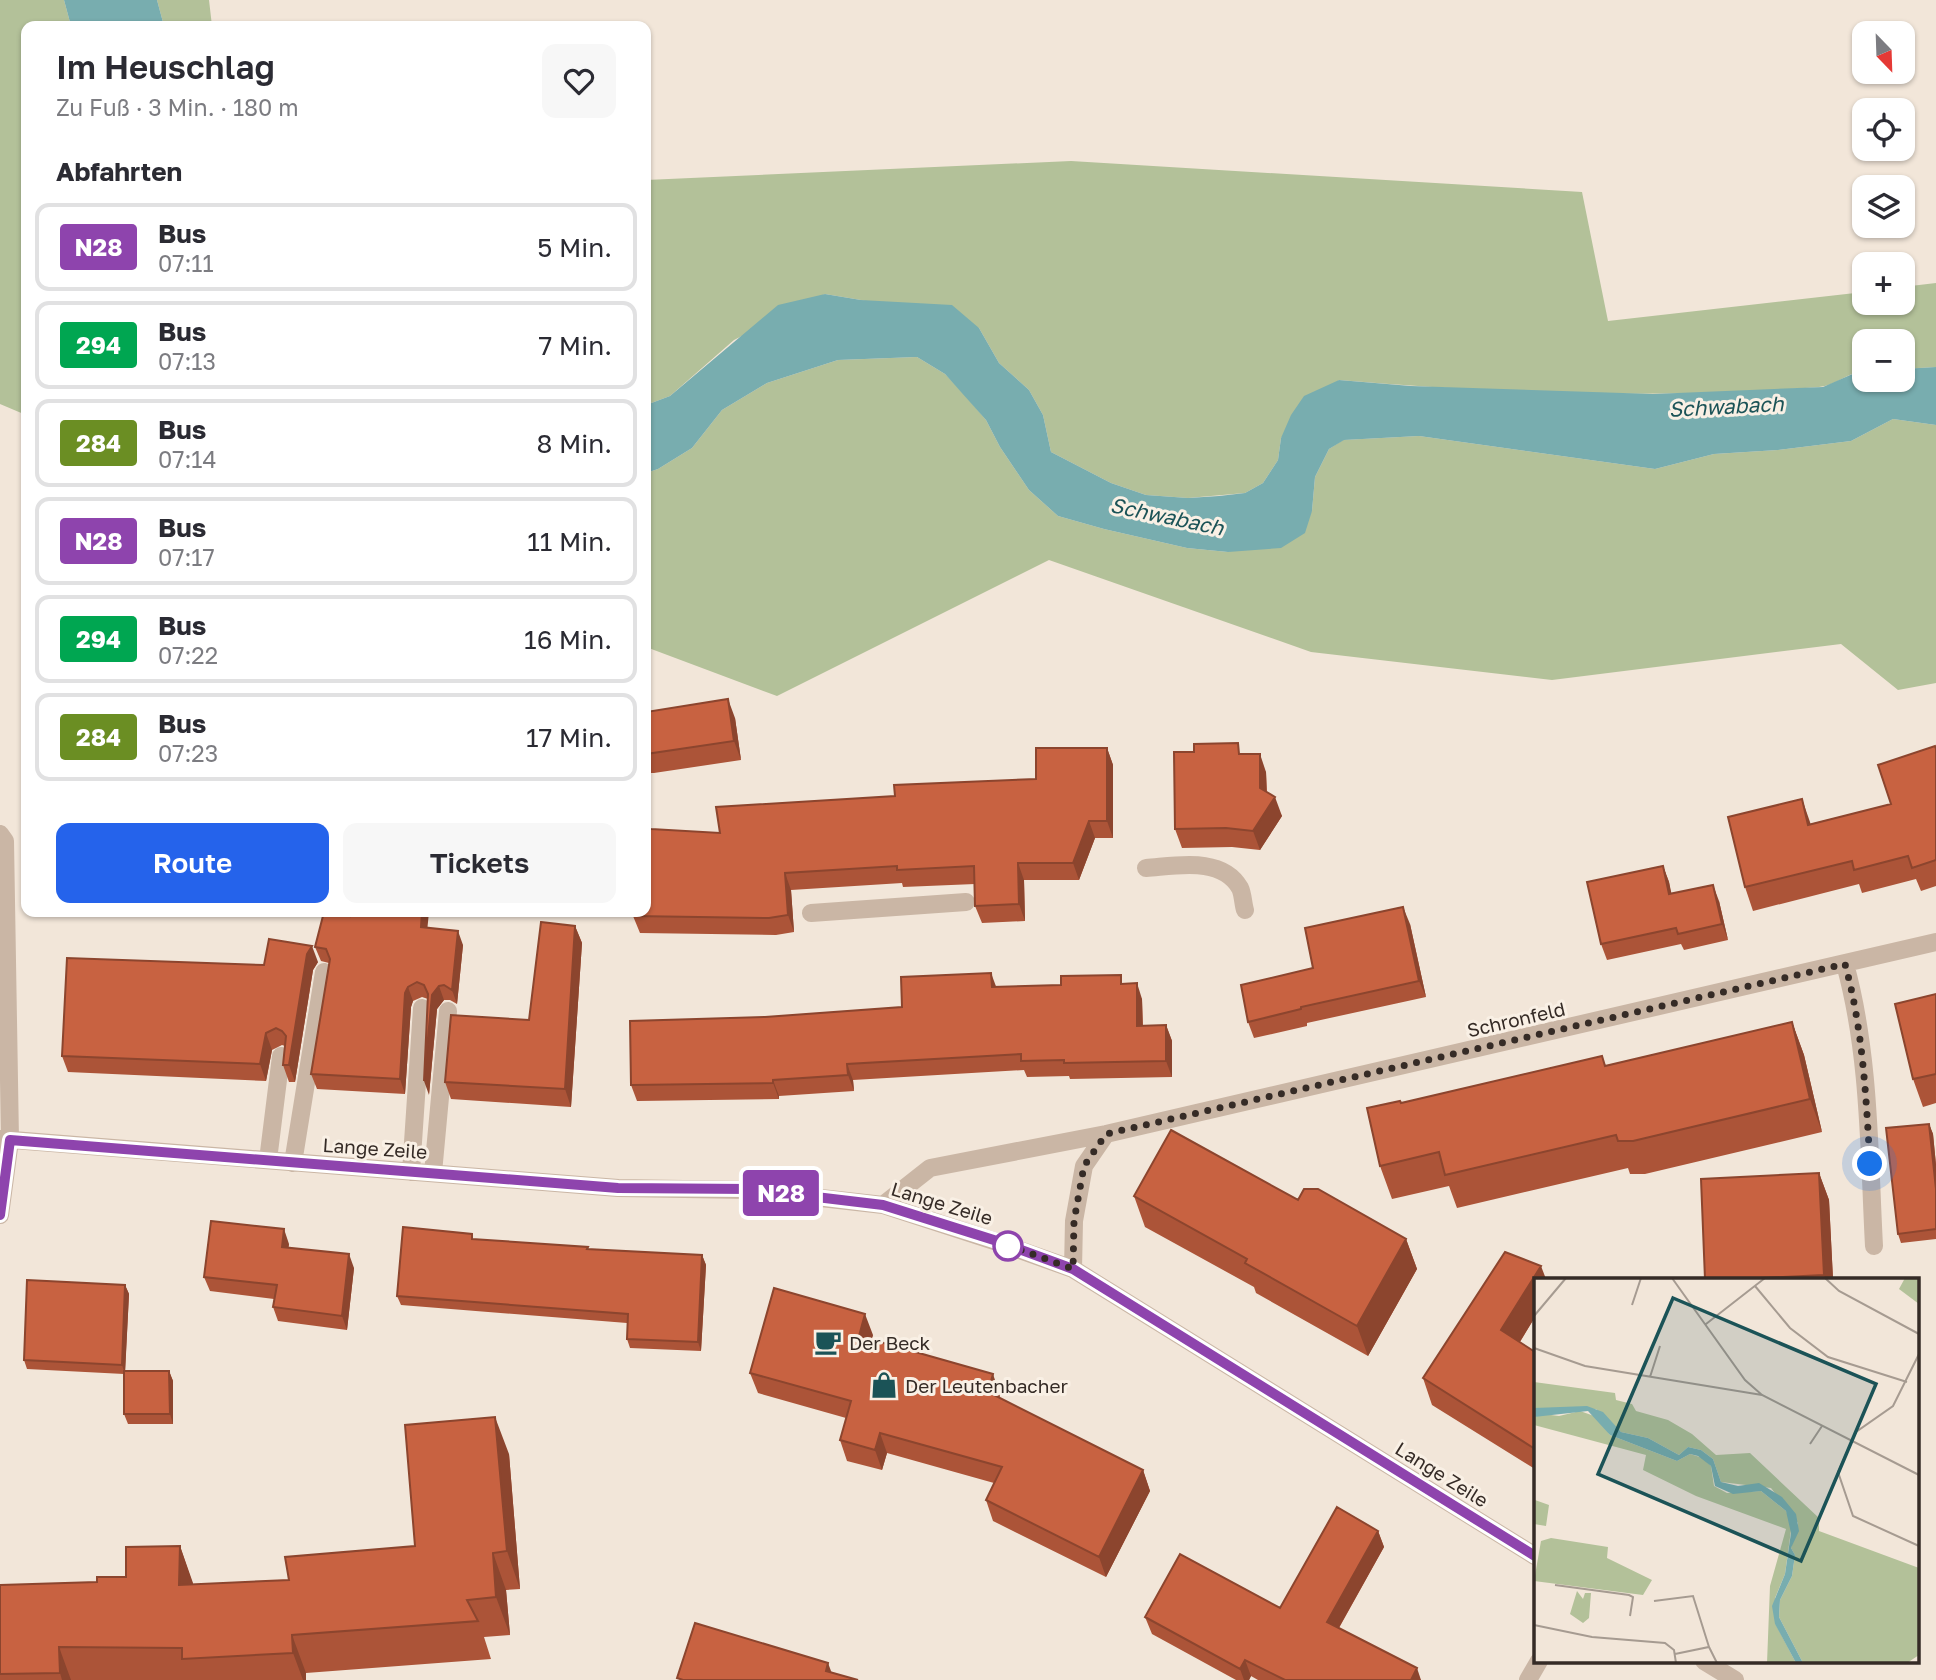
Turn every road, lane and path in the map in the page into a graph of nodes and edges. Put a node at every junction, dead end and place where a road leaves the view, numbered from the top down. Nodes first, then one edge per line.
1 (0, 834) edge
2 (1146, 868) dead end
3 (966, 902) dead end
4 (1245, 910) dead end
5 (811, 913) dead end
6 (1936, 942) edge
7 (1845, 964) junction
8 (324, 972) dead end
9 (422, 1008) dead end
10 (448, 1011) dead end
11 (281, 1056) edge
12 (1106, 1134) junction
13 (5, 1140) edge
14 (268, 1160) junction
15 (293, 1163) junction
16 (411, 1172) junction
17 (433, 1173) junction
18 (883, 1205) junction
19 (0, 1214) edge
20 (1874, 1246) dead end
21 (1073, 1269) junction
22 (1534, 1555) edge
23 (1538, 1662) edge
24 (1706, 1662) edge
25 (1528, 1680) edge
26 (1735, 1680) edge

1 - 13 street
2 - 4 street
3 - 5 street
6 - 7 street, Schronfeld
7 - 12 street, Schronfeld
7 - 20 street
8 - 15 street
9 - 16 street
10 - 17 street
11 - 14 street
12 - 18 street, Schronfeld
12 - 21 street
13 - 14 street, Lange Zeile
13 - 19 street
14 - 15 street, Lange Zeile
15 - 16 street, Lange Zeile
16 - 17 street, Lange Zeile
17 - 18 street, Lange Zeile
18 - 21 street, Lange Zeile
21 - 22 street, Lange Zeile
23 - 25 street
24 - 26 street

